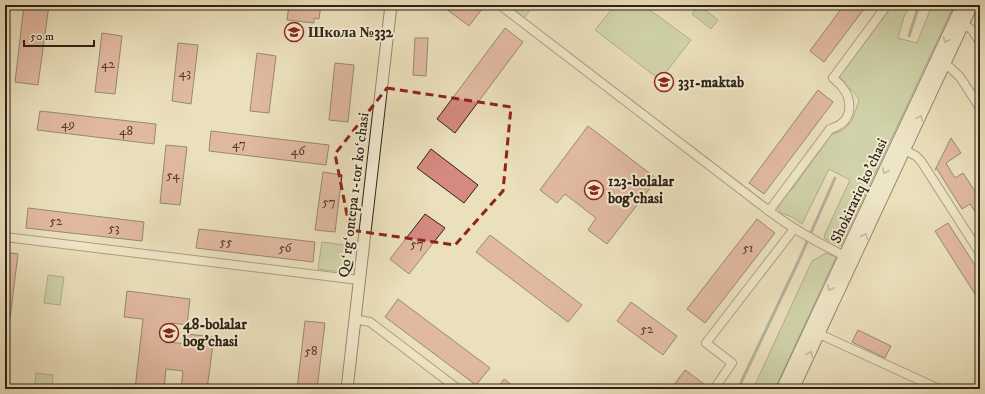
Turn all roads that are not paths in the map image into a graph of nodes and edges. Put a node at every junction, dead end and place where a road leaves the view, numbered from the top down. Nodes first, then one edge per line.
1 (391, 5) edge
2 (500, 5) edge
3 (888, 5) edge
4 (962, 5) edge
5 (972, 5) edge
6 (960, 21) junction
7 (980, 42) edge
8 (945, 63) junction
9 (980, 108) edge
10 (900, 148) junction
11 (769, 211) junction
12 (794, 229) junction
13 (5, 237) edge
14 (980, 253) edge
15 (845, 256) junction
16 (359, 280) junction
17 (354, 319) junction
18 (815, 332) junction
19 (347, 389) edge
20 (458, 389) edge
21 (714, 389) edge
22 (782, 389) edge
23 (793, 389) edge
24 (939, 389) edge

1 - 16 main road, Qoʻrgʻontepa 1-tor koʻchasi
2 - 11 street
3 - 11 street
4 - 6 main road, Shokirariq ko'chasi
5 - 6 main road, Shokirariq ko'chasi
6 - 7 street
6 - 8 main road, Shokirariq ko'chasi
6 -> 10 main road, Shokirariq ko'chasi
8 - 9 street
10 -> 8 main road, Shokirariq ko'chasi
10 - 14 street
10 -> 15 main road, Shokirariq ko'chasi
18 -> 10 main road, Shokirariq ko'chasi
11 - 12 street
12 - 15 street
12 - 21 street
13 - 16 street
15 -> 18 main road, Shokirariq ko'chasi
16 - 17 main road, Qoʻrgʻontepa 1-tor koʻchasi
17 - 19 main road, Qoʻrgʻontepa 1-tor koʻchasi
17 - 20 street
18 - 22 main road, Shokirariq ko'chasi
23 -> 18 main road, Shokirariq ko'chasi
18 - 24 street

